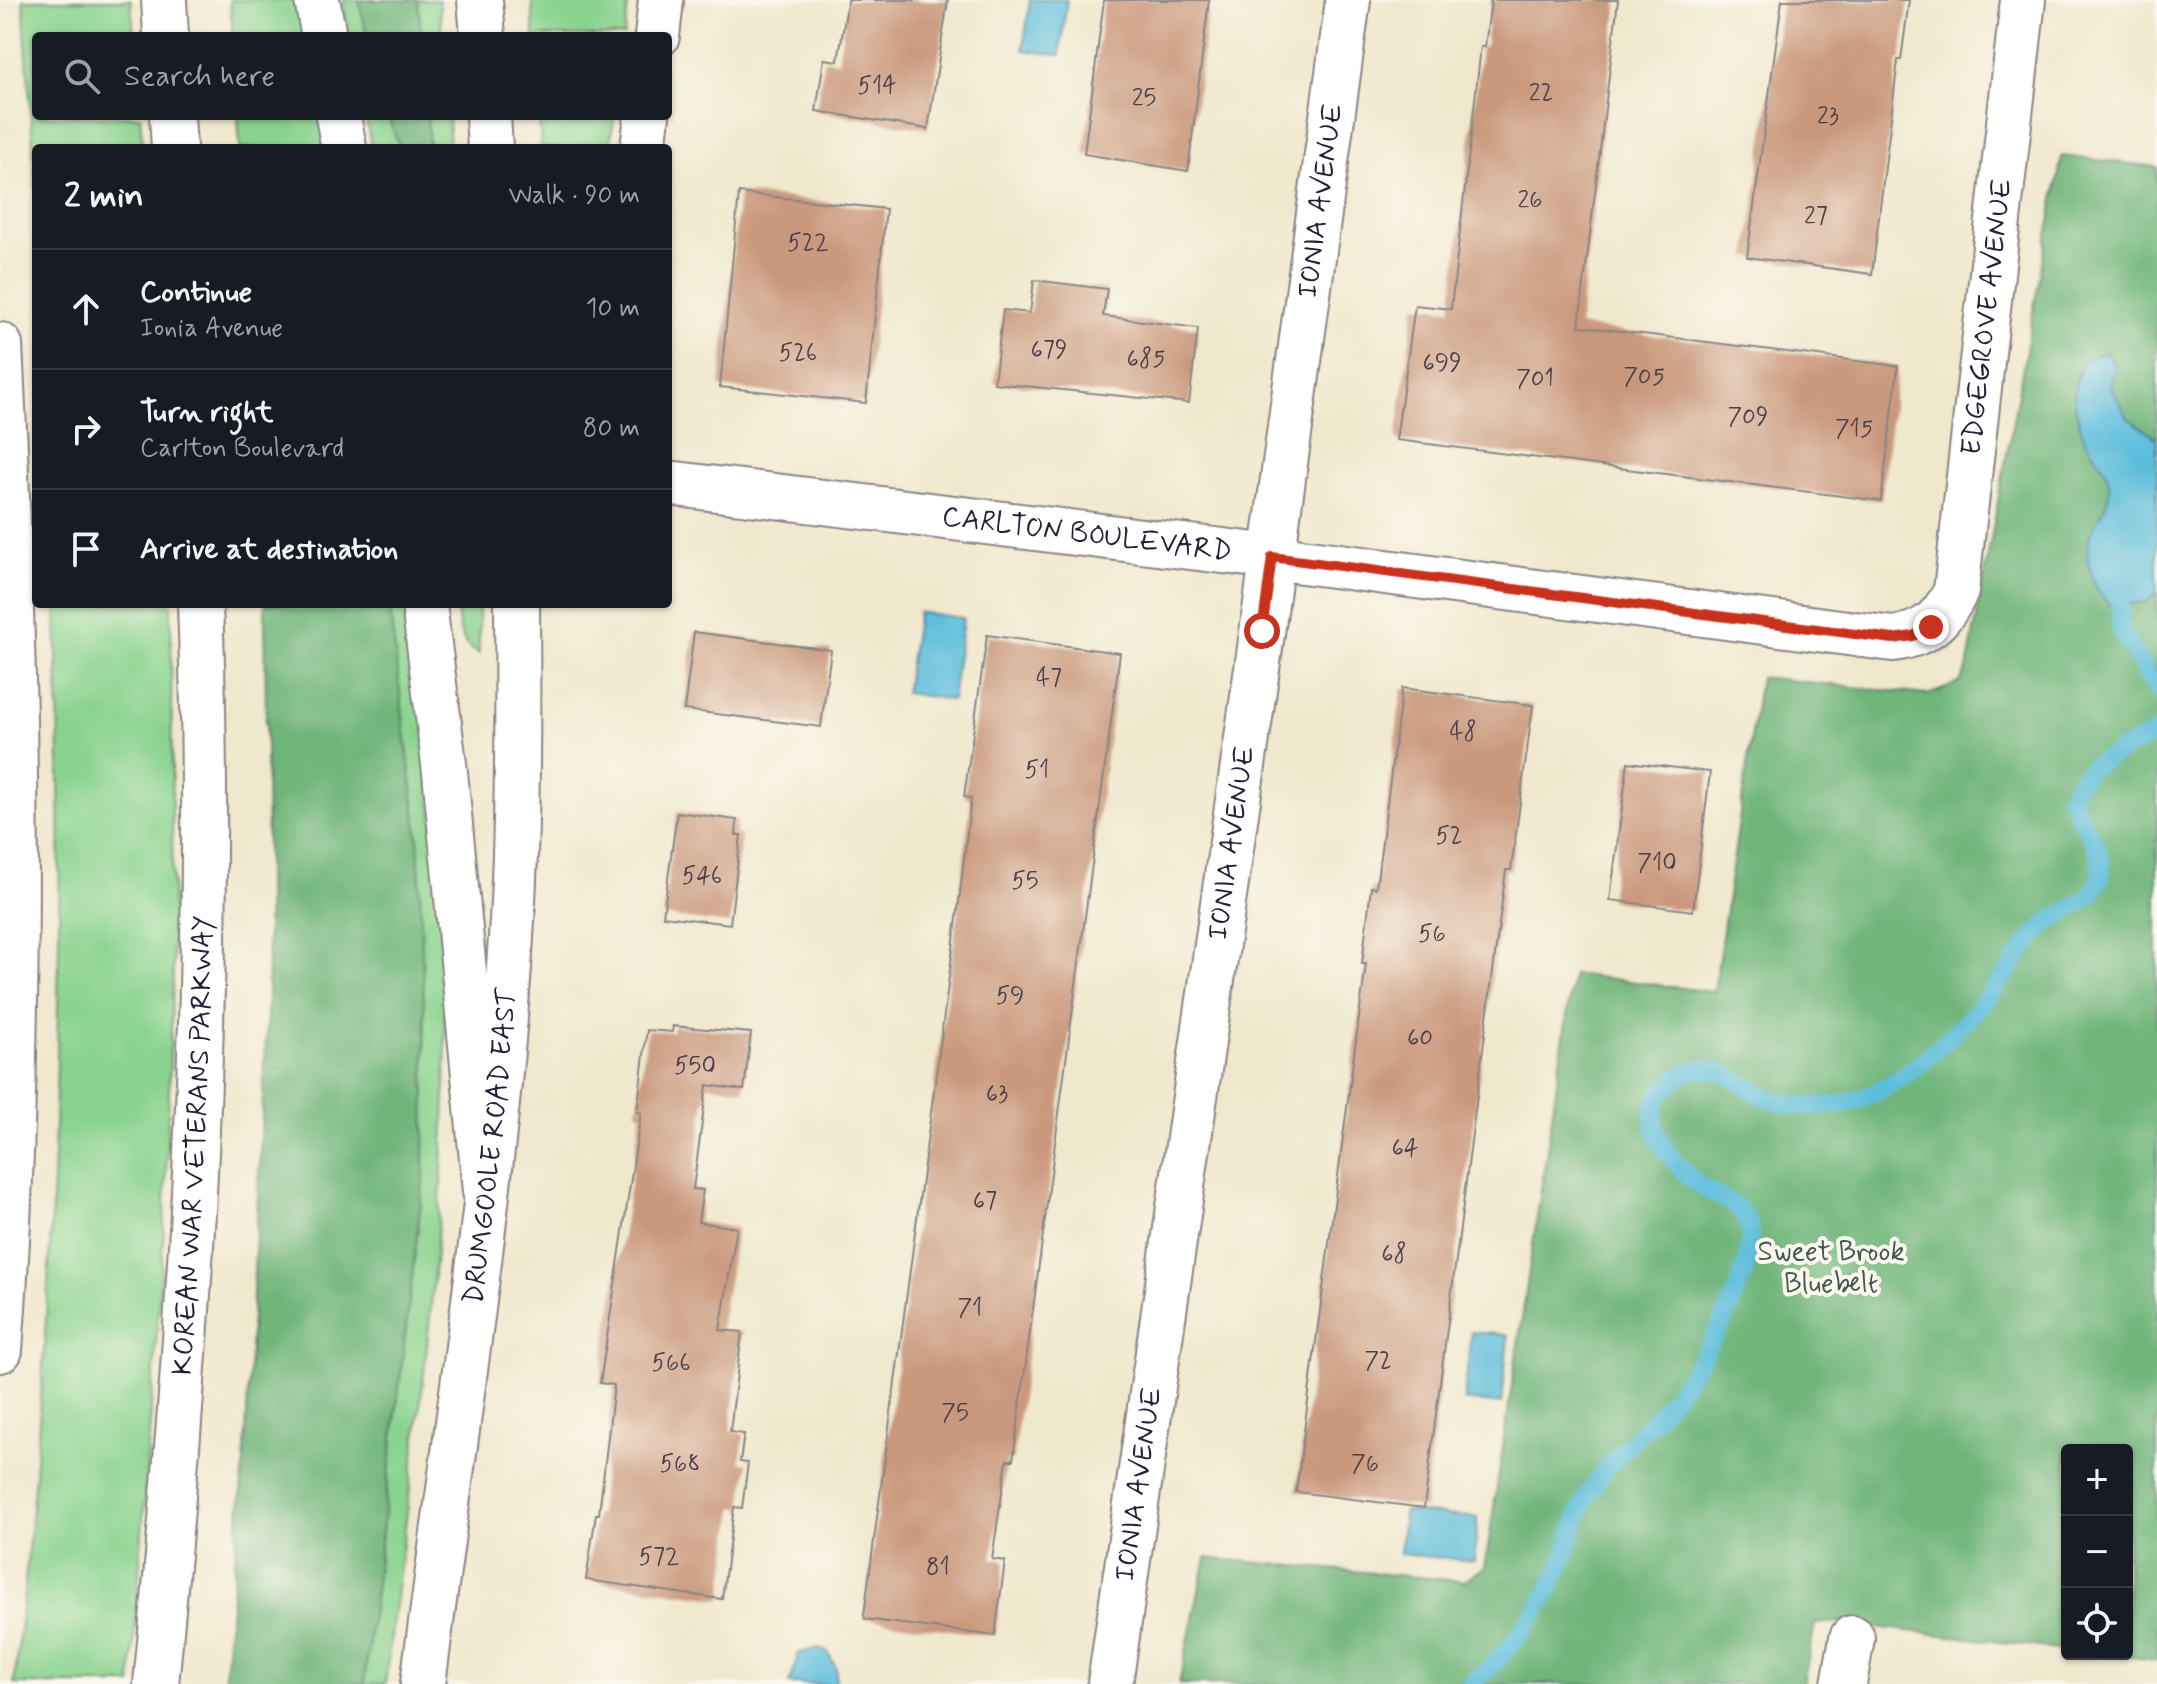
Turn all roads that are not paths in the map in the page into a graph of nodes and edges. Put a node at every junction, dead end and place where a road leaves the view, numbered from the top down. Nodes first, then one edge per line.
1 (164, 0) edge
2 (317, 0) edge
3 (480, 0) edge
4 (661, 0) edge
5 (1348, 0) edge
6 (2023, 0) edge
7 (166, 32) edge
8 (323, 32) edge
9 (483, 32) edge
10 (657, 32) edge
11 (172, 120) edge
12 (339, 120) edge
13 (488, 120) edge
14 (646, 120) edge
15 (174, 144) edge
16 (343, 144) edge
17 (490, 144) edge
18 (644, 144) edge
19 (0, 345) edge
20 (672, 483) edge
21 (1272, 557) junction
22 (200, 608) edge
23 (424, 608) edge
24 (517, 608) edge
25 (1931, 627) joint
26 (485, 1191) junction
27 (0, 1350) edge
28 (1852, 1638) dead end
29 (156, 1684) edge
30 (423, 1684) edge
31 (1110, 1684) edge
32 (1844, 1684) edge

1 - 7 main road
2 - 8 main road
3 - 9 main road
4 - 10 main road
5 - 21 main road, IONIA AVENUE
6 - 25 main road, EDGEGROVE AVENUE
11 - 15 main road
12 - 16 main road
13 - 17 main road
14 - 18 main road
19 - 27 main road
20 - 21 main road, CARLTON BOULEVARD
21 - 25 main road, CARLTON BOULEVARD
21 - 31 main road, IONIA AVENUE
22 - 29 main road, KOREAN WAR VETERANS PARKWAY
23 - 26 main road
24 - 26 main road, DRUMGOOLE ROAD EAST
26 - 30 main road, DRUMGOOLE ROAD EAST
28 - 32 main road

